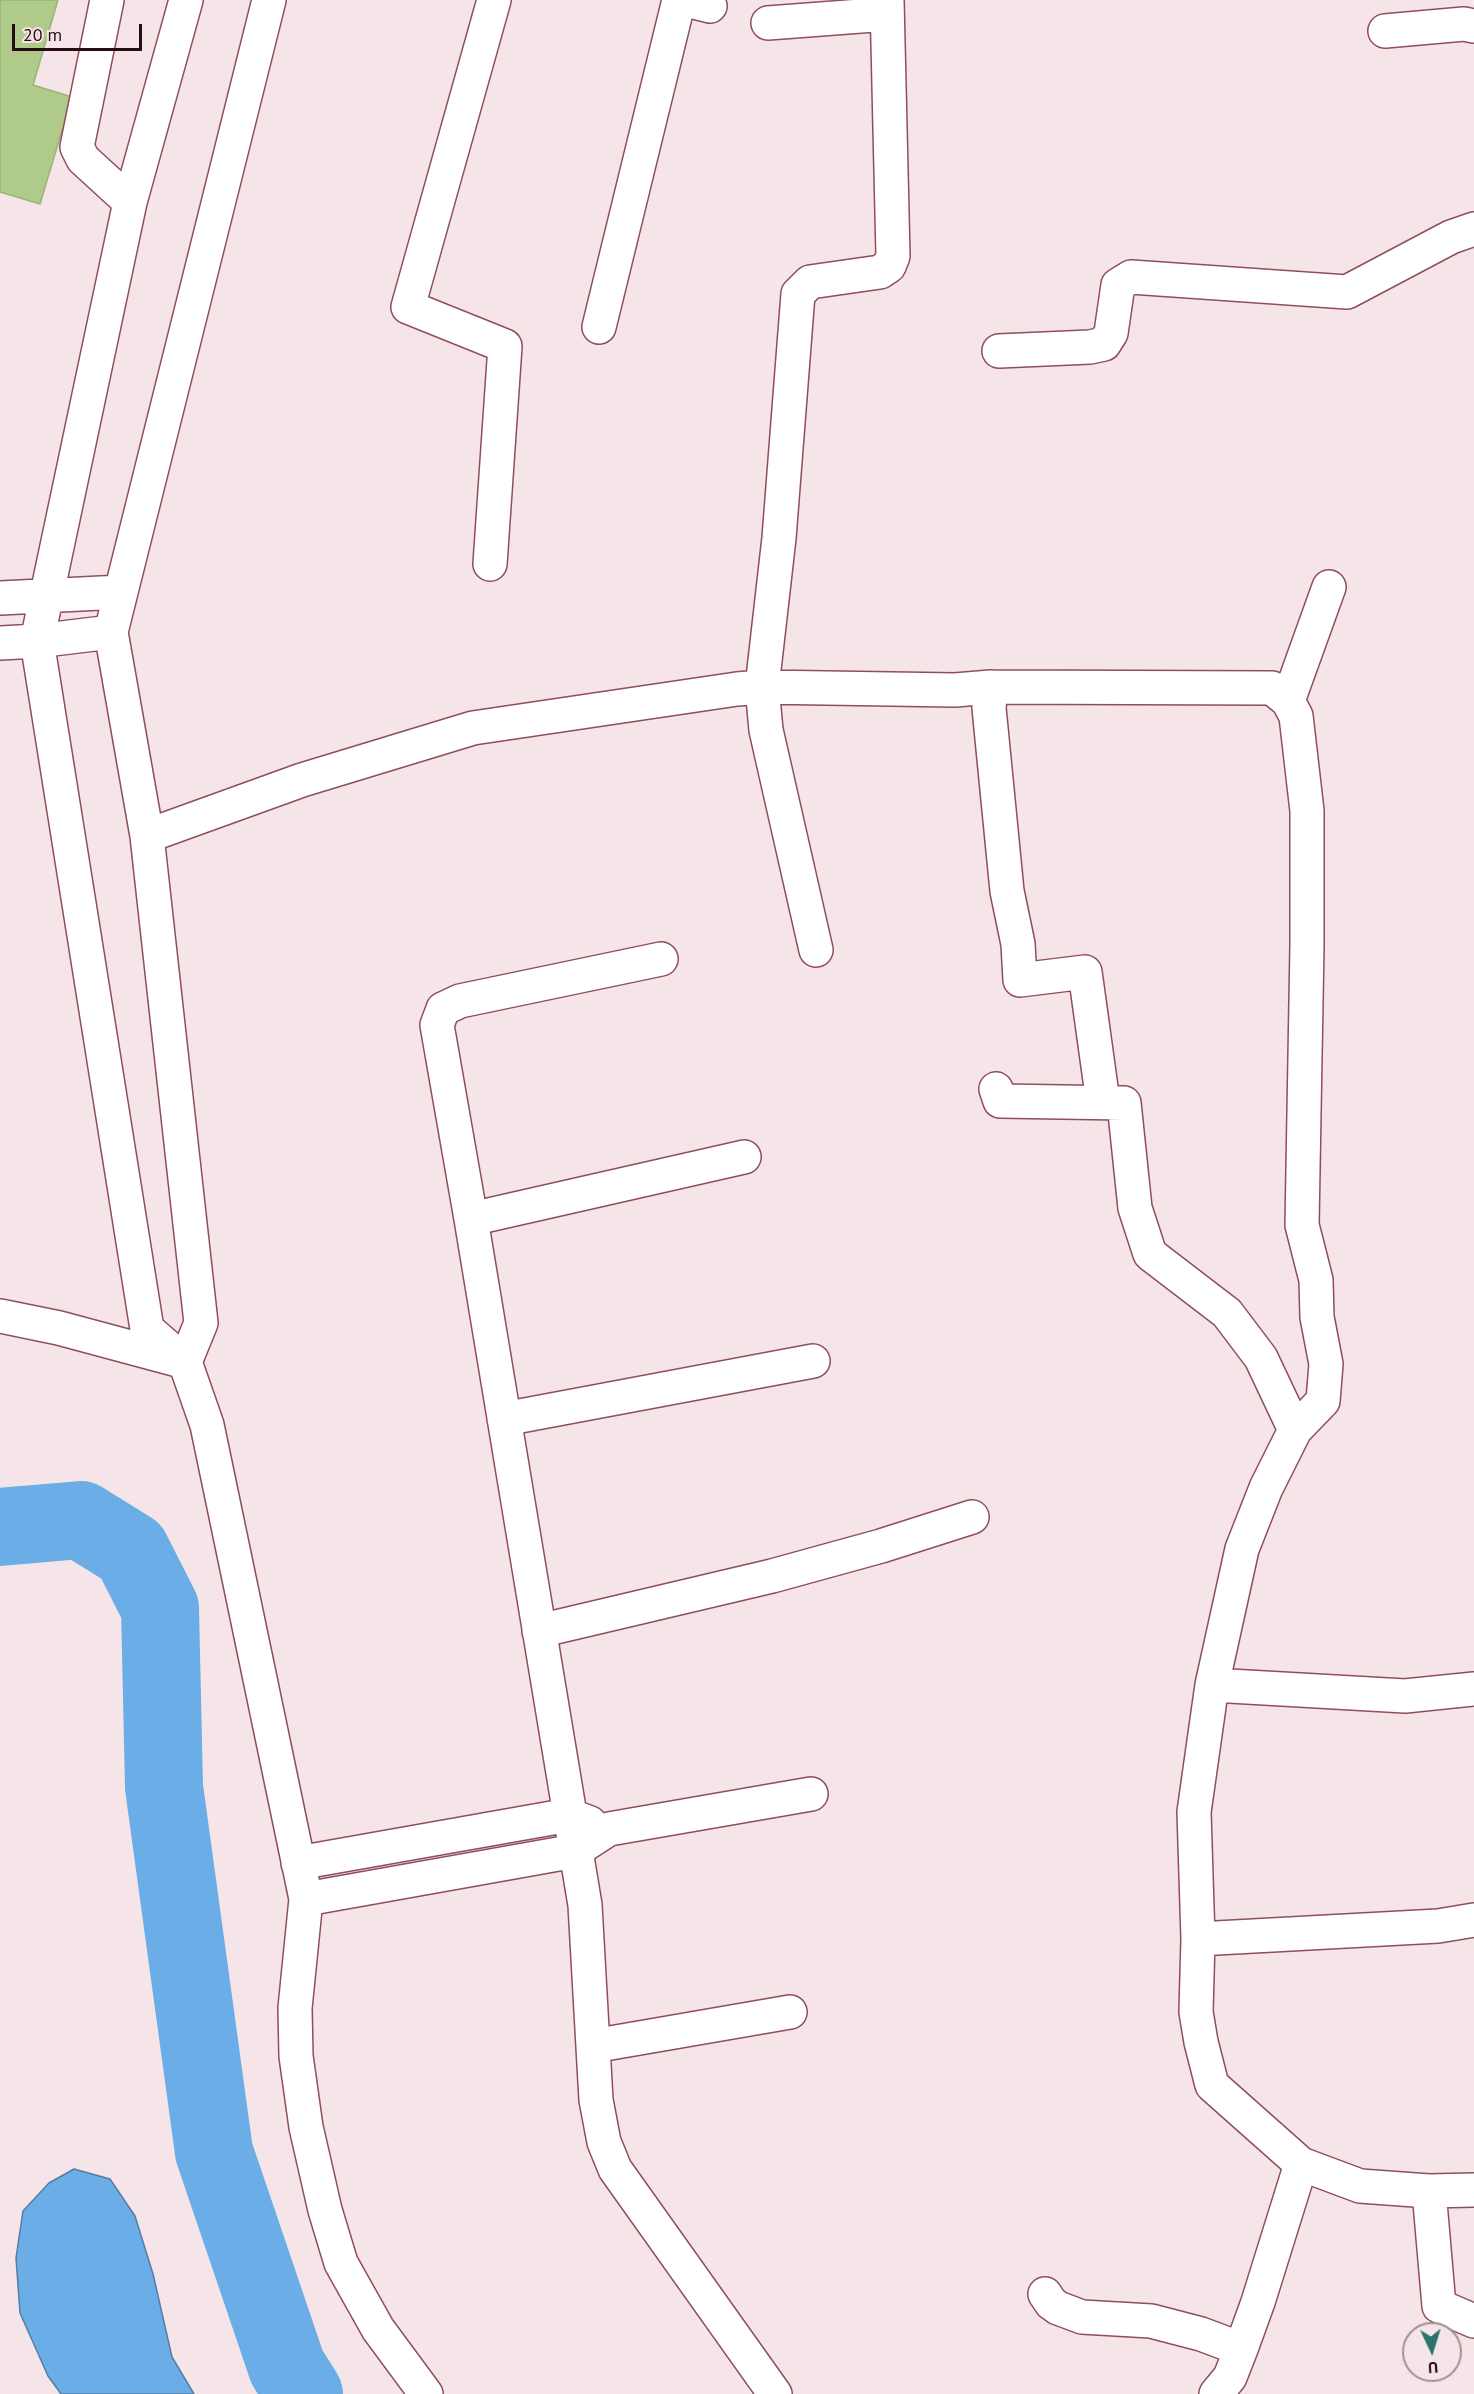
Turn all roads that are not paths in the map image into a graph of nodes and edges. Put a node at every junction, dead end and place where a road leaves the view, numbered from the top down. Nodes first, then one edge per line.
1 (107, 0) edge
2 (186, 0) edge
3 (269, 0) edge
4 (494, 0) edge
5 (679, 0) edge
6 (887, 7) edge
7 (768, 23) dead end
8 (1474, 26) edge
9 (1385, 31) dead end
10 (130, 202) junction
11 (1474, 229) edge
12 (599, 327) dead end
13 (999, 351) dead end
14 (490, 564) dead end
15 (1329, 587) dead end
16 (121, 592) junction
17 (46, 597) junction
18 (0, 598) edge
19 (111, 632) junction
20 (36, 641) junction
21 (0, 643) edge
22 (762, 687) junction
23 (991, 687) junction
24 (1288, 701) junction
25 (147, 836) junction
26 (816, 950) dead end
27 (661, 959) dead end
28 (996, 1089) dead end
29 (1103, 1102) junction
30 (744, 1157) dead end
31 (471, 1219) junction
32 (0, 1316) edge
33 (813, 1361) dead end
34 (185, 1362) junction
35 (504, 1419) junction
36 (1295, 1430) junction
37 (972, 1517) dead end
38 (539, 1631) junction
39 (1212, 1685) junction
40 (1474, 1689) edge
41 (811, 1794) dead end
42 (569, 1815) junction
43 (609, 1829) junction
44 (575, 1851) junction
45 (298, 1863) junction
46 (306, 1899) junction
47 (1474, 1920) edge
48 (1198, 1940) junction
49 (789, 2012) dead end
50 (593, 2046) junction
51 (1301, 2164) junction
52 (1474, 2190) edge
53 (1429, 2191) junction
54 (1045, 2294) dead end
55 (1474, 2321) edge
56 (1241, 2349) junction
57 (426, 2394) edge
58 (775, 2394) edge
59 (1216, 2394) edge

1 - 10 street
2 - 10 street
3 - 16 street
4 - 14 street
5 - 12 street
6 - 7 street
6 - 22 street
8 - 9 street
10 - 17 street
11 - 13 street
15 - 24 street
16 - 17 street
16 - 19 street
17 - 18 street
17 - 20 street
19 - 20 street
19 - 25 street
20 - 21 street
20 - 34 street
22 - 23 street
22 - 25 street
22 - 26 street
23 - 24 street
23 - 29 street
24 - 36 street
25 - 34 street
27 - 31 street
28 - 29 street
29 - 36 street
30 - 31 street
31 - 35 street
32 - 34 street
33 - 35 street
34 - 45 street
35 - 38 street
36 - 39 street
37 - 38 street
38 - 42 street
39 - 40 street
39 - 48 street
41 - 43 street
42 - 43 street
42 - 44 street
42 - 45 street
43 - 44 street
44 - 46 street
44 - 50 street
45 - 46 street
46 - 57 street
47 - 48 street
48 - 51 street
49 - 50 street
50 - 58 street
51 - 53 street
51 - 56 street
52 - 53 street
53 - 55 street
54 - 56 street
56 - 59 street

